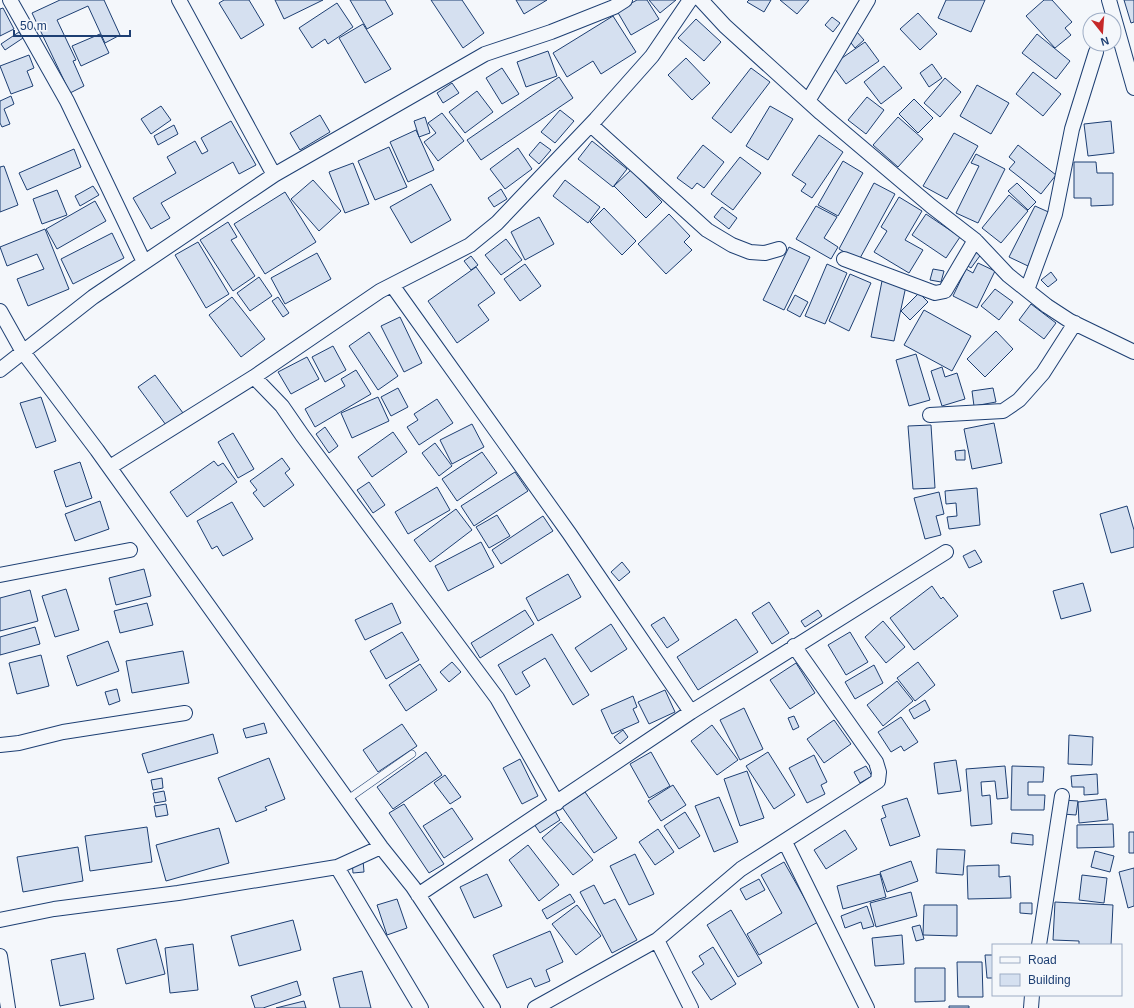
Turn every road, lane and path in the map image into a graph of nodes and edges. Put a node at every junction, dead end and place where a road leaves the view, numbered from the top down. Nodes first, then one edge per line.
1 (10, 0) edge
2 (179, 0) edge
3 (625, 0) edge
4 (690, 0) edge
5 (701, 0) edge
6 (868, 0) edge
7 (1110, 0) edge
8 (1096, 52) dead end
9 (1134, 88) edge
10 (808, 101) junction
11 (591, 124) junction
12 (274, 176) junction
13 (975, 240) junction
14 (779, 249) dead end
15 (844, 259) dead end
16 (144, 262) junction
17 (392, 285) junction
18 (1027, 290) junction
19 (0, 311) edge
20 (1075, 323) junction
21 (23, 352) junction
22 (1134, 352) edge
23 (0, 370) edge
24 (254, 377) junction
25 (930, 415) dead end
26 (110, 467) junction
27 (130, 550) dead end
28 (946, 552) dead end
29 (0, 575) edge
30 (794, 646) junction
31 (691, 712) junction
32 (185, 713) dead end
33 (0, 745) edge
34 (412, 754) dead end
35 (1062, 796) dead end
36 (348, 799) junction
37 (557, 803) junction
38 (785, 842) junction
39 (381, 847) junction
40 (337, 866) junction
41 (418, 895) junction
42 (0, 920) edge
43 (657, 940) junction
44 (1039, 944) edge
45 (0, 956) edge
46 (1032, 996) edge
47 (8, 1008) edge
48 (421, 1008) edge
49 (493, 1008) edge
50 (535, 1008) edge
51 (691, 1008) edge
52 (867, 1008) edge
53 (1031, 1008) edge

1 - 16 street
2 - 12 street
3 - 12 street
4 - 11 street
5 - 10 street
6 - 10 street
7 - 9 street
8 - 18 street
10 - 13 street
11 - 14 street
11 - 17 street
12 - 16 street
13 - 15 street
13 - 18 street
16 - 21 street
17 - 24 street
17 - 31 street
18 - 20 street
19 - 21 street
20 - 22 street
20 - 25 street
21 - 23 street
21 - 26 street
24 - 26 street
24 - 37 street
26 - 36 street
27 - 29 street
28 - 30 street
30 - 31 street
30 - 38 street
31 - 37 street
32 - 33 street
34 - 36 lane
35 - 44 street
36 - 39 street
37 - 41 street
38 - 43 street
38 - 52 street
39 - 40 street
39 - 41 street
40 - 42 street
40 - 48 street
41 - 49 street
43 - 50 street
43 - 51 street
45 - 47 street
46 - 53 street

